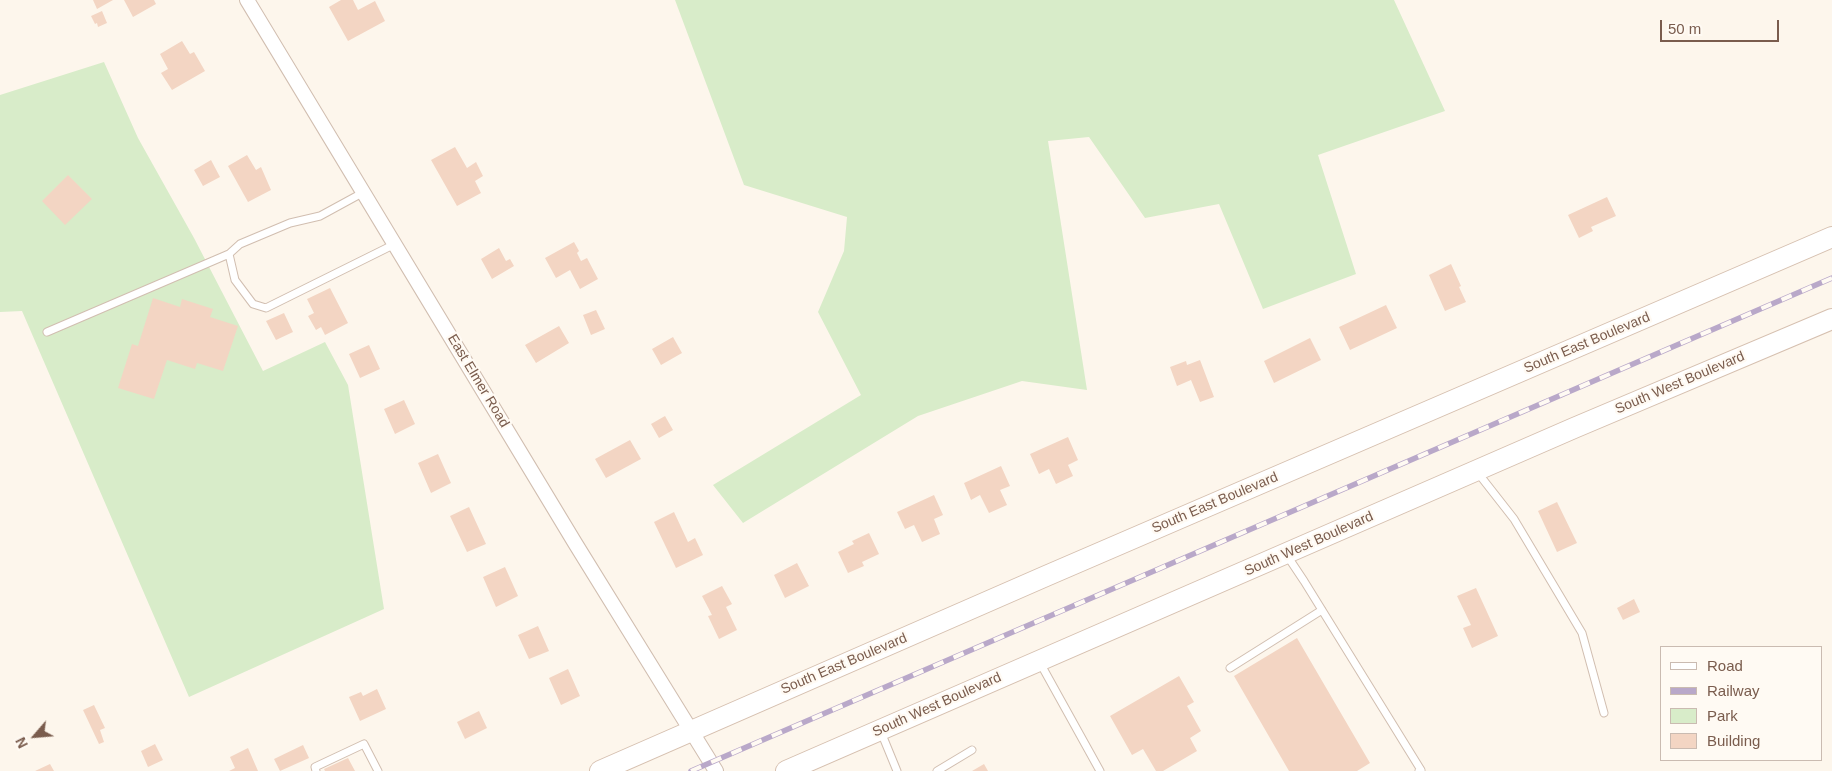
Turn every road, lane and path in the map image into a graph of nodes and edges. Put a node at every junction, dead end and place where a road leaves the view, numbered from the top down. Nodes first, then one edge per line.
1 (247, 0) edge
2 (364, 192) junction
3 (1832, 237) edge
4 (396, 244) junction
5 (229, 254) junction
6 (1832, 319) edge
7 (48, 332) dead end
8 (1476, 471) junction
9 (1285, 554) junction
10 (1322, 610) junction
11 (1039, 661) junction
12 (1230, 668) dead end
13 (1604, 713) dead end
14 (880, 730) junction
15 (691, 731) junction
16 (972, 750) dead end
17 (713, 766) edge
18 (316, 771) edge
19 (378, 771) edge
20 (600, 771) edge
21 (786, 771) edge
22 (897, 771) edge
23 (937, 771) edge
24 (1100, 771) edge
25 (1419, 771) edge

1 - 2 street, East Elmer Road
2 - 4 street, East Elmer Road
2 - 5 lane
3 - 15 main road, South East Boulevard
4 - 5 lane
4 - 15 street, East Elmer Road
5 - 7 lane
6 - 8 main road, South West Boulevard
8 - 9 main road, South West Boulevard
8 - 13 lane
9 - 10 lane
9 - 11 main road, South West Boulevard
10 - 12 lane
10 - 25 lane
11 - 14 main road, South West Boulevard
11 - 24 lane
14 - 21 main road, South West Boulevard
14 - 22 lane
15 - 17 street, East Elmer Road
15 - 20 main road, South East Boulevard
16 - 23 lane
18 - 19 lane

